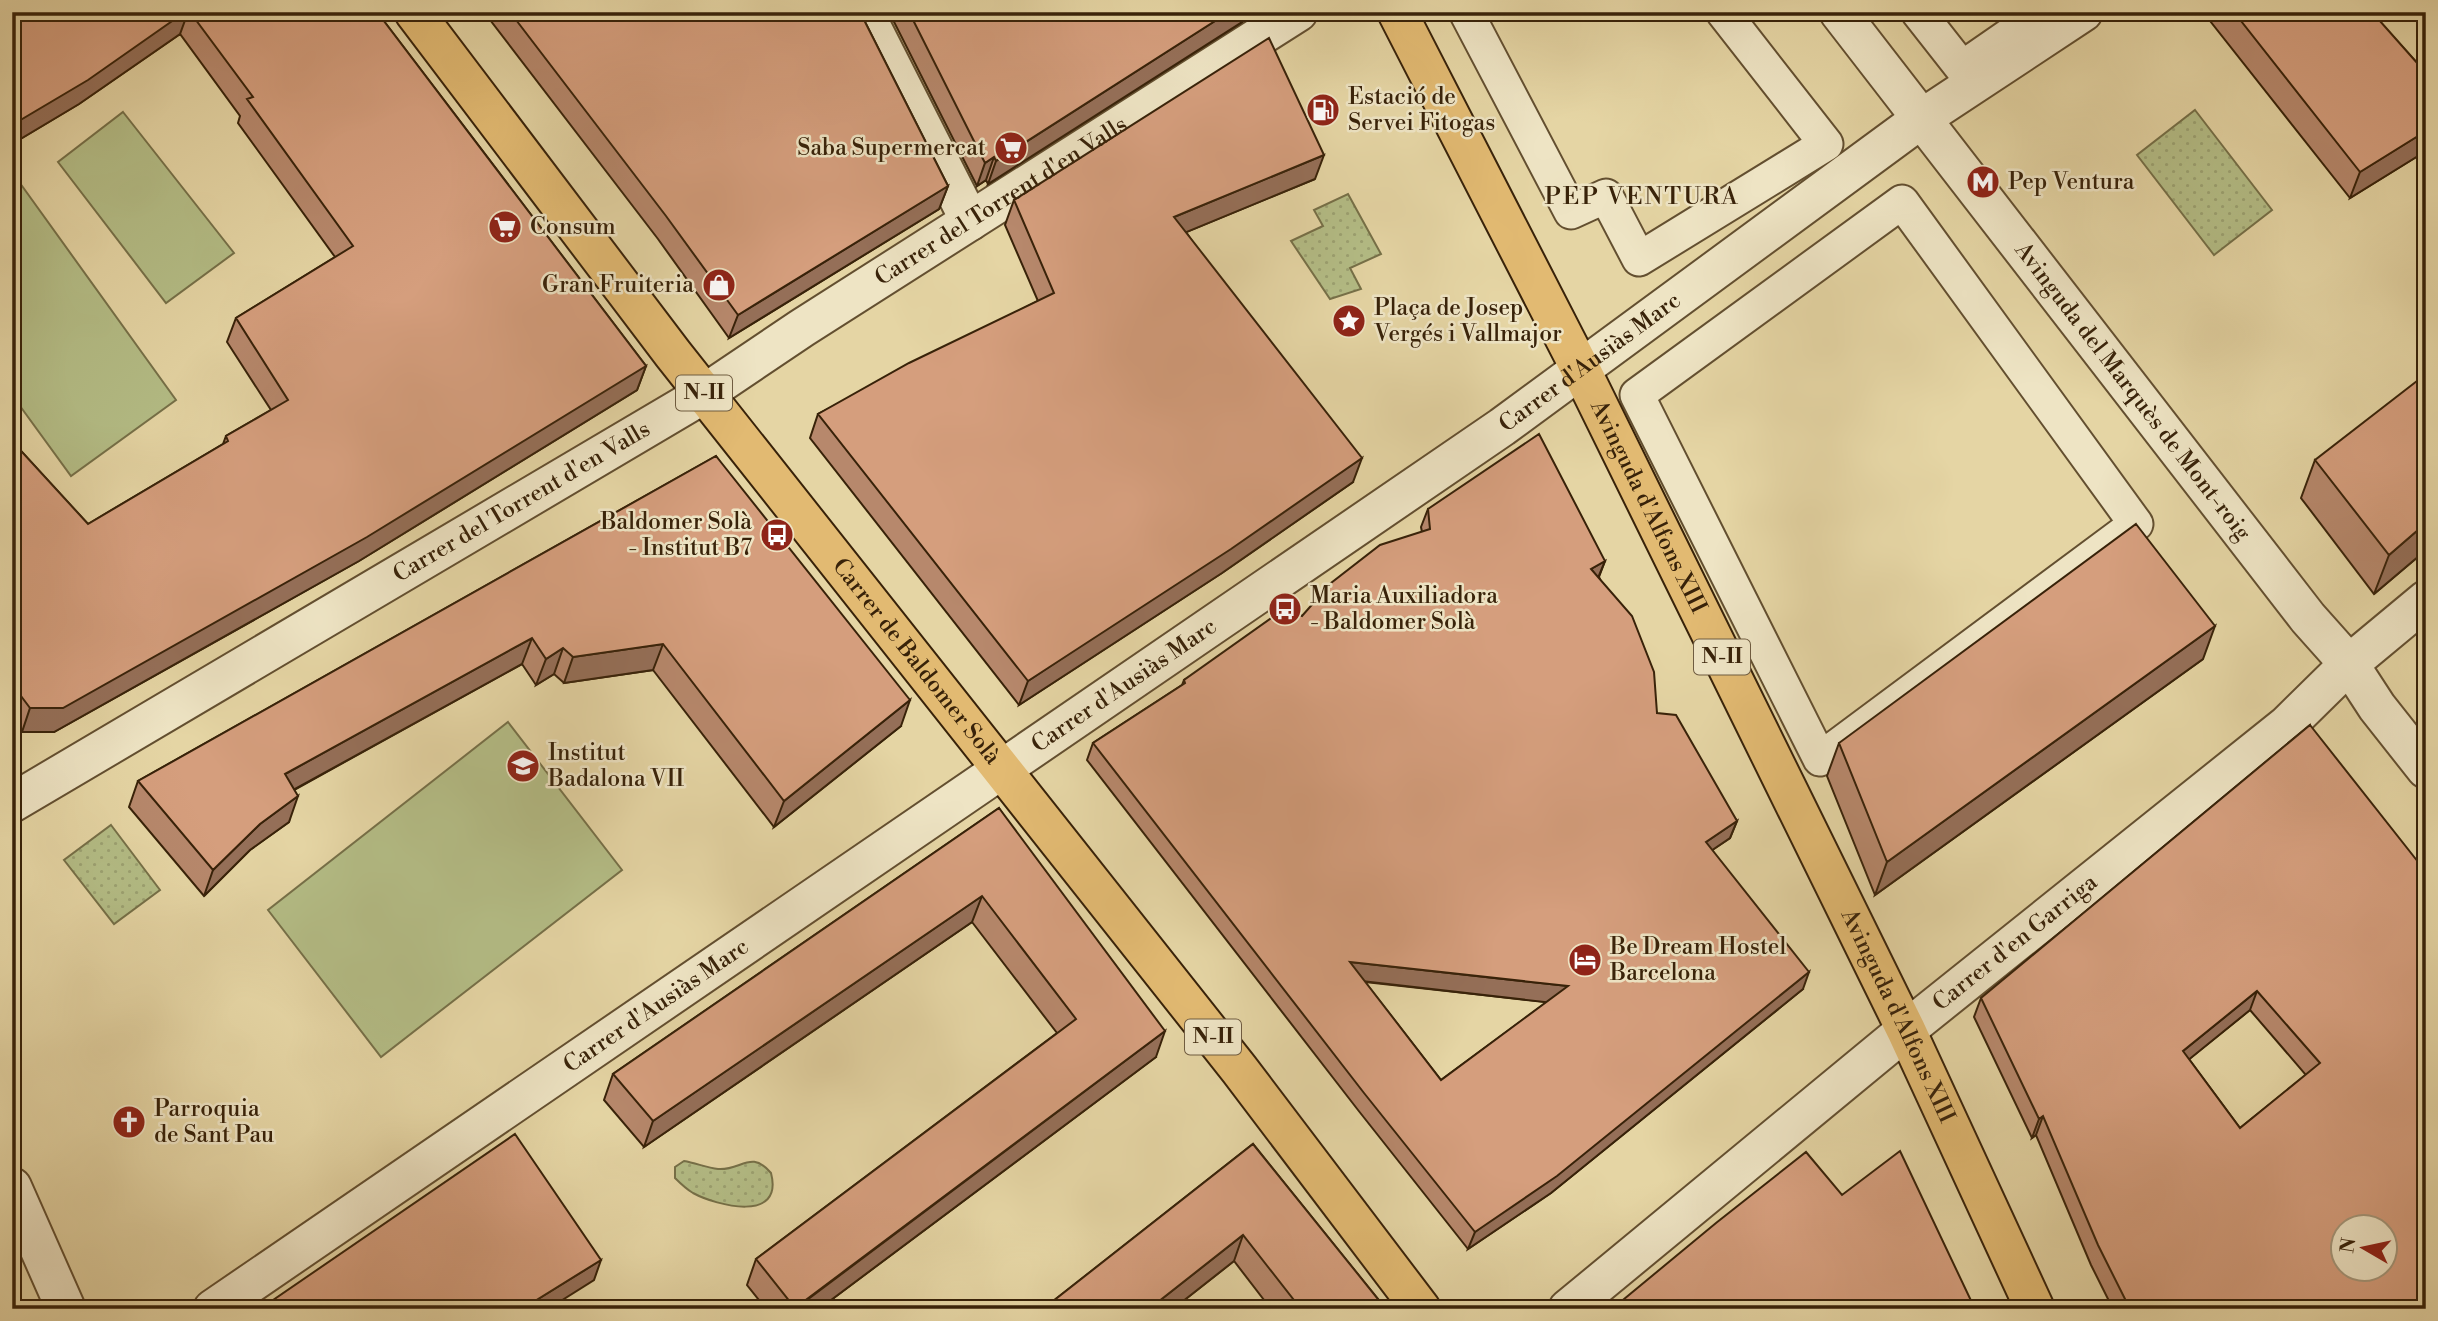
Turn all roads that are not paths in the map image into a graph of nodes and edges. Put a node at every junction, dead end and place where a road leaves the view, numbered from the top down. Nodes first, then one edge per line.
1 (414, 12) edge
2 (864, 12) edge
3 (1298, 12) edge
4 (1397, 12) edge
5 (1466, 12) edge
6 (1723, 12) edge
7 (1839, 12) edge
8 (1918, 12) edge
9 (2043, 12) edge
10 (2083, 12) edge
11 (1921, 119) junction
12 (970, 221) junction
13 (1581, 370) junction
14 (704, 394) junction
15 (2426, 600) edge
16 (2349, 664) junction
17 (1820, 759) joint
18 (1001, 769) junction
19 (2426, 769) edge
20 (15, 796) edge
21 (1906, 1030) junction
22 (12, 1187) edge
23 (66, 1309) edge
24 (213, 1309) edge
25 (1421, 1309) edge
26 (1568, 1309) edge
27 (2035, 1309) edge

1 - 14 main road, Carrer de Baldomer Solà / N-II
2 - 12 street
3 - 12 street, Carrer del Torrent d'en Valls
4 - 13 main road, Avinguda d'Alfons XIII / N-II
5 - 6 street
7 - 11 street, Avinguda del Marquès de Mont-roig
8 - 9 street
10 - 11 street, Carrer d'Ausiàs Marc
11 - 13 street, Carrer d'Ausiàs Marc
11 - 16 street, Avinguda del Marquès de Mont-roig
12 - 14 street, Carrer del Torrent d'en Valls
13 - 18 street, Carrer d'Ausiàs Marc
13 - 21 main road, Avinguda d'Alfons XIII / N-II
14 - 18 main road, Carrer de Baldomer Solà / N-II
14 - 20 street, Carrer del Torrent d'en Valls
15 - 16 street, Carrer d'en Garriga
16 - 19 street, Avinguda del Marquès de Mont-roig
16 - 21 street, Carrer d'en Garriga
17 - 17 street
18 - 24 street, Carrer d'Ausiàs Marc
18 - 25 main road, Carrer de Baldomer Solà / N-II
21 - 26 street, Carrer d'en Garriga
21 - 27 main road, Avinguda d'Alfons XIII / N-II
22 - 23 street

